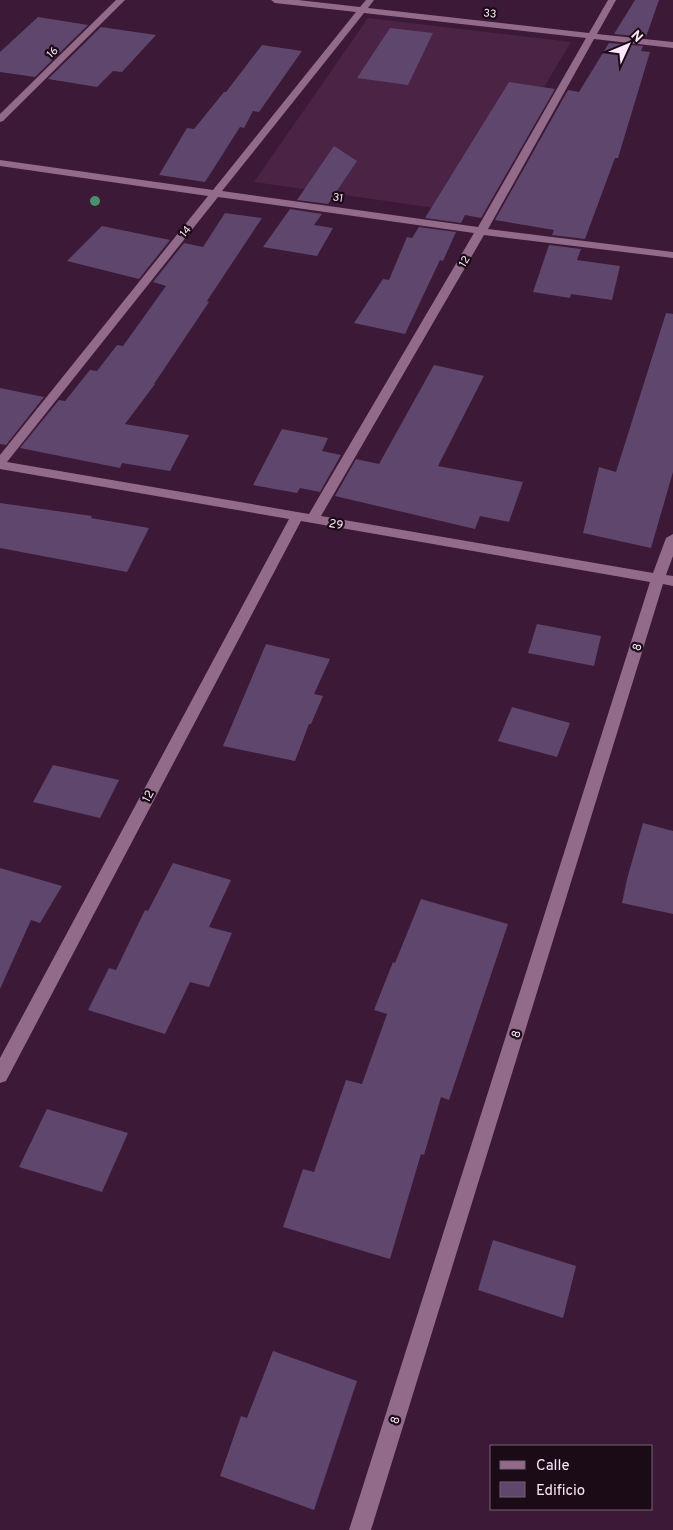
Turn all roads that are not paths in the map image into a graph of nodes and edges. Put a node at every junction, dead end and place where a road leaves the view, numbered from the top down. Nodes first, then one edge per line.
1 (121, 0) edge
2 (275, 0) edge
3 (370, 0) edge
4 (612, 0) edge
5 (362, 10) junction
6 (593, 36) junction
7 (673, 44) edge
8 (0, 119) edge
9 (0, 163) edge
10 (216, 192) junction
11 (481, 231) junction
12 (673, 255) edge
13 (0, 464) edge
14 (296, 517) junction
15 (312, 520) junction
16 (673, 538) edge
17 (666, 580) edge
18 (0, 1075) edge
19 (360, 1530) edge

1 - 8 street, 16
2 - 5 street, 33
3 - 5 street, 14
4 - 6 street, 12
5 - 6 street, 33
5 - 10 street, 14
6 - 7 street, 33
6 - 11 street, 12
9 - 10 street, 31
10 - 11 street, 31
10 - 13 street, 14
11 - 12 street, 31
11 - 15 street, 12
13 - 14 street, 29
14 - 15 street, 29
14 - 18 street, 12
15 - 17 street, 29
16 - 17 street, 8
17 - 19 street, 8

